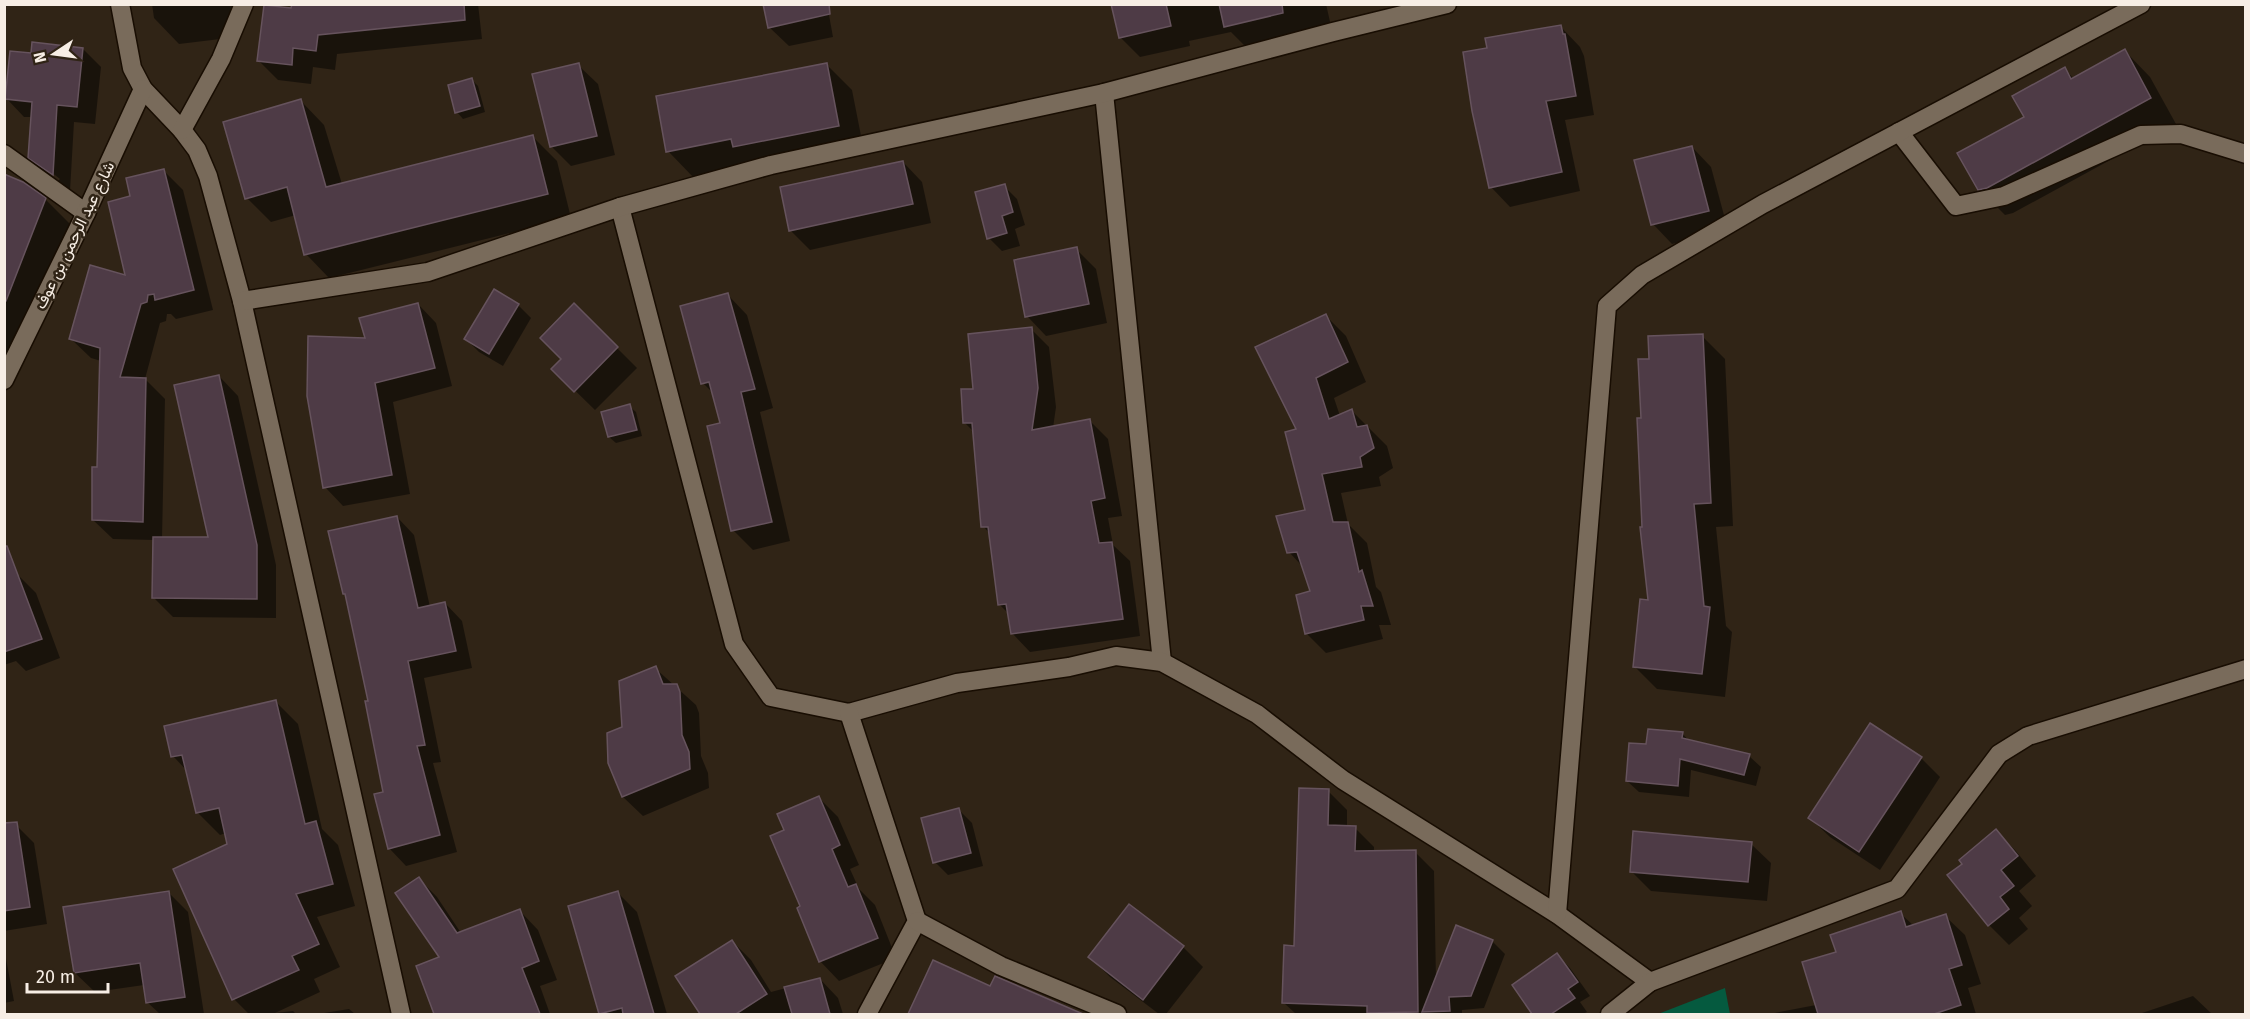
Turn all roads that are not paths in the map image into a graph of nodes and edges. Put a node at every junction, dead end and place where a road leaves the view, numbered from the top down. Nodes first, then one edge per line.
1 (120, 4) edge
2 (244, 4) edge
3 (1447, 4) edge
4 (2141, 4) edge
5 (143, 89) junction
6 (1104, 93) junction
7 (182, 130) junction
8 (1899, 132) junction
9 (4, 154) edge
10 (2246, 154) edge
11 (620, 207) junction
12 (86, 213) junction
13 (242, 301) junction
14 (4, 380) edge
15 (1162, 662) junction
16 (2246, 669) edge
17 (849, 713) junction
18 (1557, 914) junction
19 (917, 921) junction
20 (1650, 982) junction
21 (401, 1014) edge
22 (867, 1014) edge
23 (1117, 1014) edge
24 (1610, 1014) edge

1 - 5 street
2 - 7 street
3 - 6 street
4 - 8 street
5 - 7 street
5 - 12 street, شارع عبد الرحمن بن عوف
6 - 11 street
6 - 15 street
7 - 13 street
8 - 10 street
8 - 18 street
9 - 12 street
11 - 13 street
11 - 17 street
12 - 14 street, شارع عبد الرحمن بن عوف
13 - 21 street
15 - 17 street
15 - 18 street
16 - 20 street
17 - 19 street
18 - 20 street
19 - 22 street
19 - 23 street
20 - 24 street

